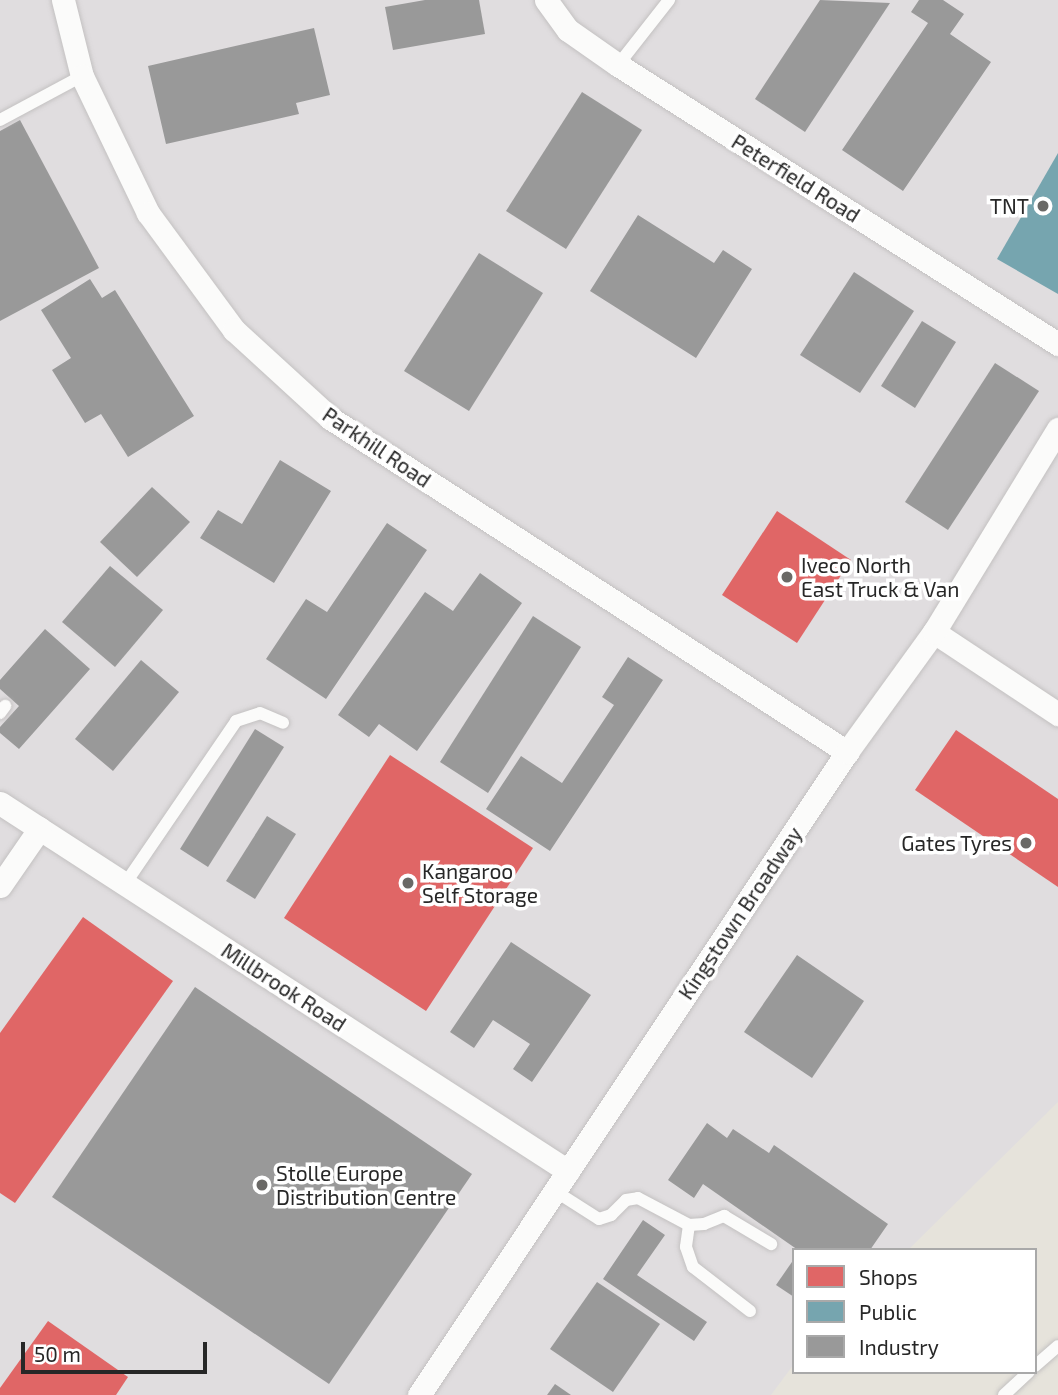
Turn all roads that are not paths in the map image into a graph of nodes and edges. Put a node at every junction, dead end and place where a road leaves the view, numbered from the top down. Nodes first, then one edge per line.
1 (63, 0) edge
2 (546, 0) edge
3 (669, 0) edge
4 (618, 65) junction
5 (82, 76) junction
6 (0, 120) edge
7 (1058, 344) edge
8 (1058, 429) edge
9 (934, 632) junction
10 (1058, 715) edge
11 (283, 723) dead end
12 (847, 752) junction
13 (0, 803) edge
14 (40, 828) junction
15 (125, 884) junction
16 (0, 886) edge
17 (568, 1171) junction
18 (555, 1191) junction
19 (689, 1225) junction
20 (771, 1244) dead end
21 (750, 1311) dead end
22 (1058, 1346) edge
23 (1037, 1364) edge
24 (1027, 1374) edge
25 (419, 1395) edge
26 (1004, 1395) edge

1 - 5 street, Parkhill Road
2 - 4 street, Peterfield Road
3 - 4 lane
4 - 7 street, Peterfield Road
5 - 6 lane
5 - 12 street, Parkhill Road
8 - 9 street, Kingstown Broadway
9 - 10 street
9 - 12 street, Kingstown Broadway
11 - 15 lane
12 - 17 street, Kingstown Broadway
13 - 14 street, Millbrook Road
14 - 15 street, Millbrook Road
14 - 16 street
15 - 17 street, Millbrook Road
17 - 18 street, Kingstown Broadway
18 - 19 lane
18 - 25 street, Kingstown Broadway
19 - 20 lane
19 - 21 lane
22 - 23 lane
24 - 26 lane

